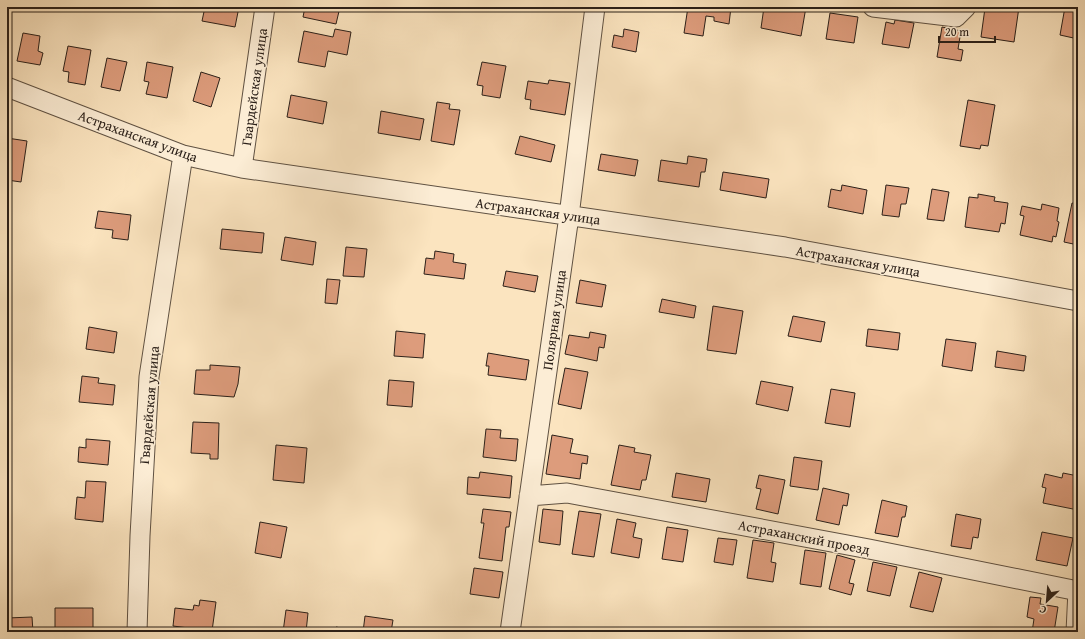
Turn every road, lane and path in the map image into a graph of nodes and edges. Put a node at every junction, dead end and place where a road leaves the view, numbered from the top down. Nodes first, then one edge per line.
1 (266, 7) edge
2 (595, 7) edge
3 (875, 7) edge
4 (966, 7) edge
5 (8, 89) edge
6 (183, 155) junction
7 (242, 168) junction
8 (569, 216) junction
9 (1078, 301) edge
10 (529, 496) junction
11 (1078, 591) edge
12 (137, 632) edge
13 (510, 632) edge
14 (1076, 632) edge

1 - 7 street, Гвардейская улица
2 - 8 street, Полярная улица
3 - 4 street
5 - 6 street, Астраханская улица
6 - 7 street, Астраханская улица
6 - 12 street, Гвардейская улица
7 - 8 street, Астраханская улица
8 - 9 street, Астраханская улица
8 - 10 street, Полярная улица
10 - 11 street, Астраханский проезд
10 - 13 street, Полярная улица
11 - 14 street

